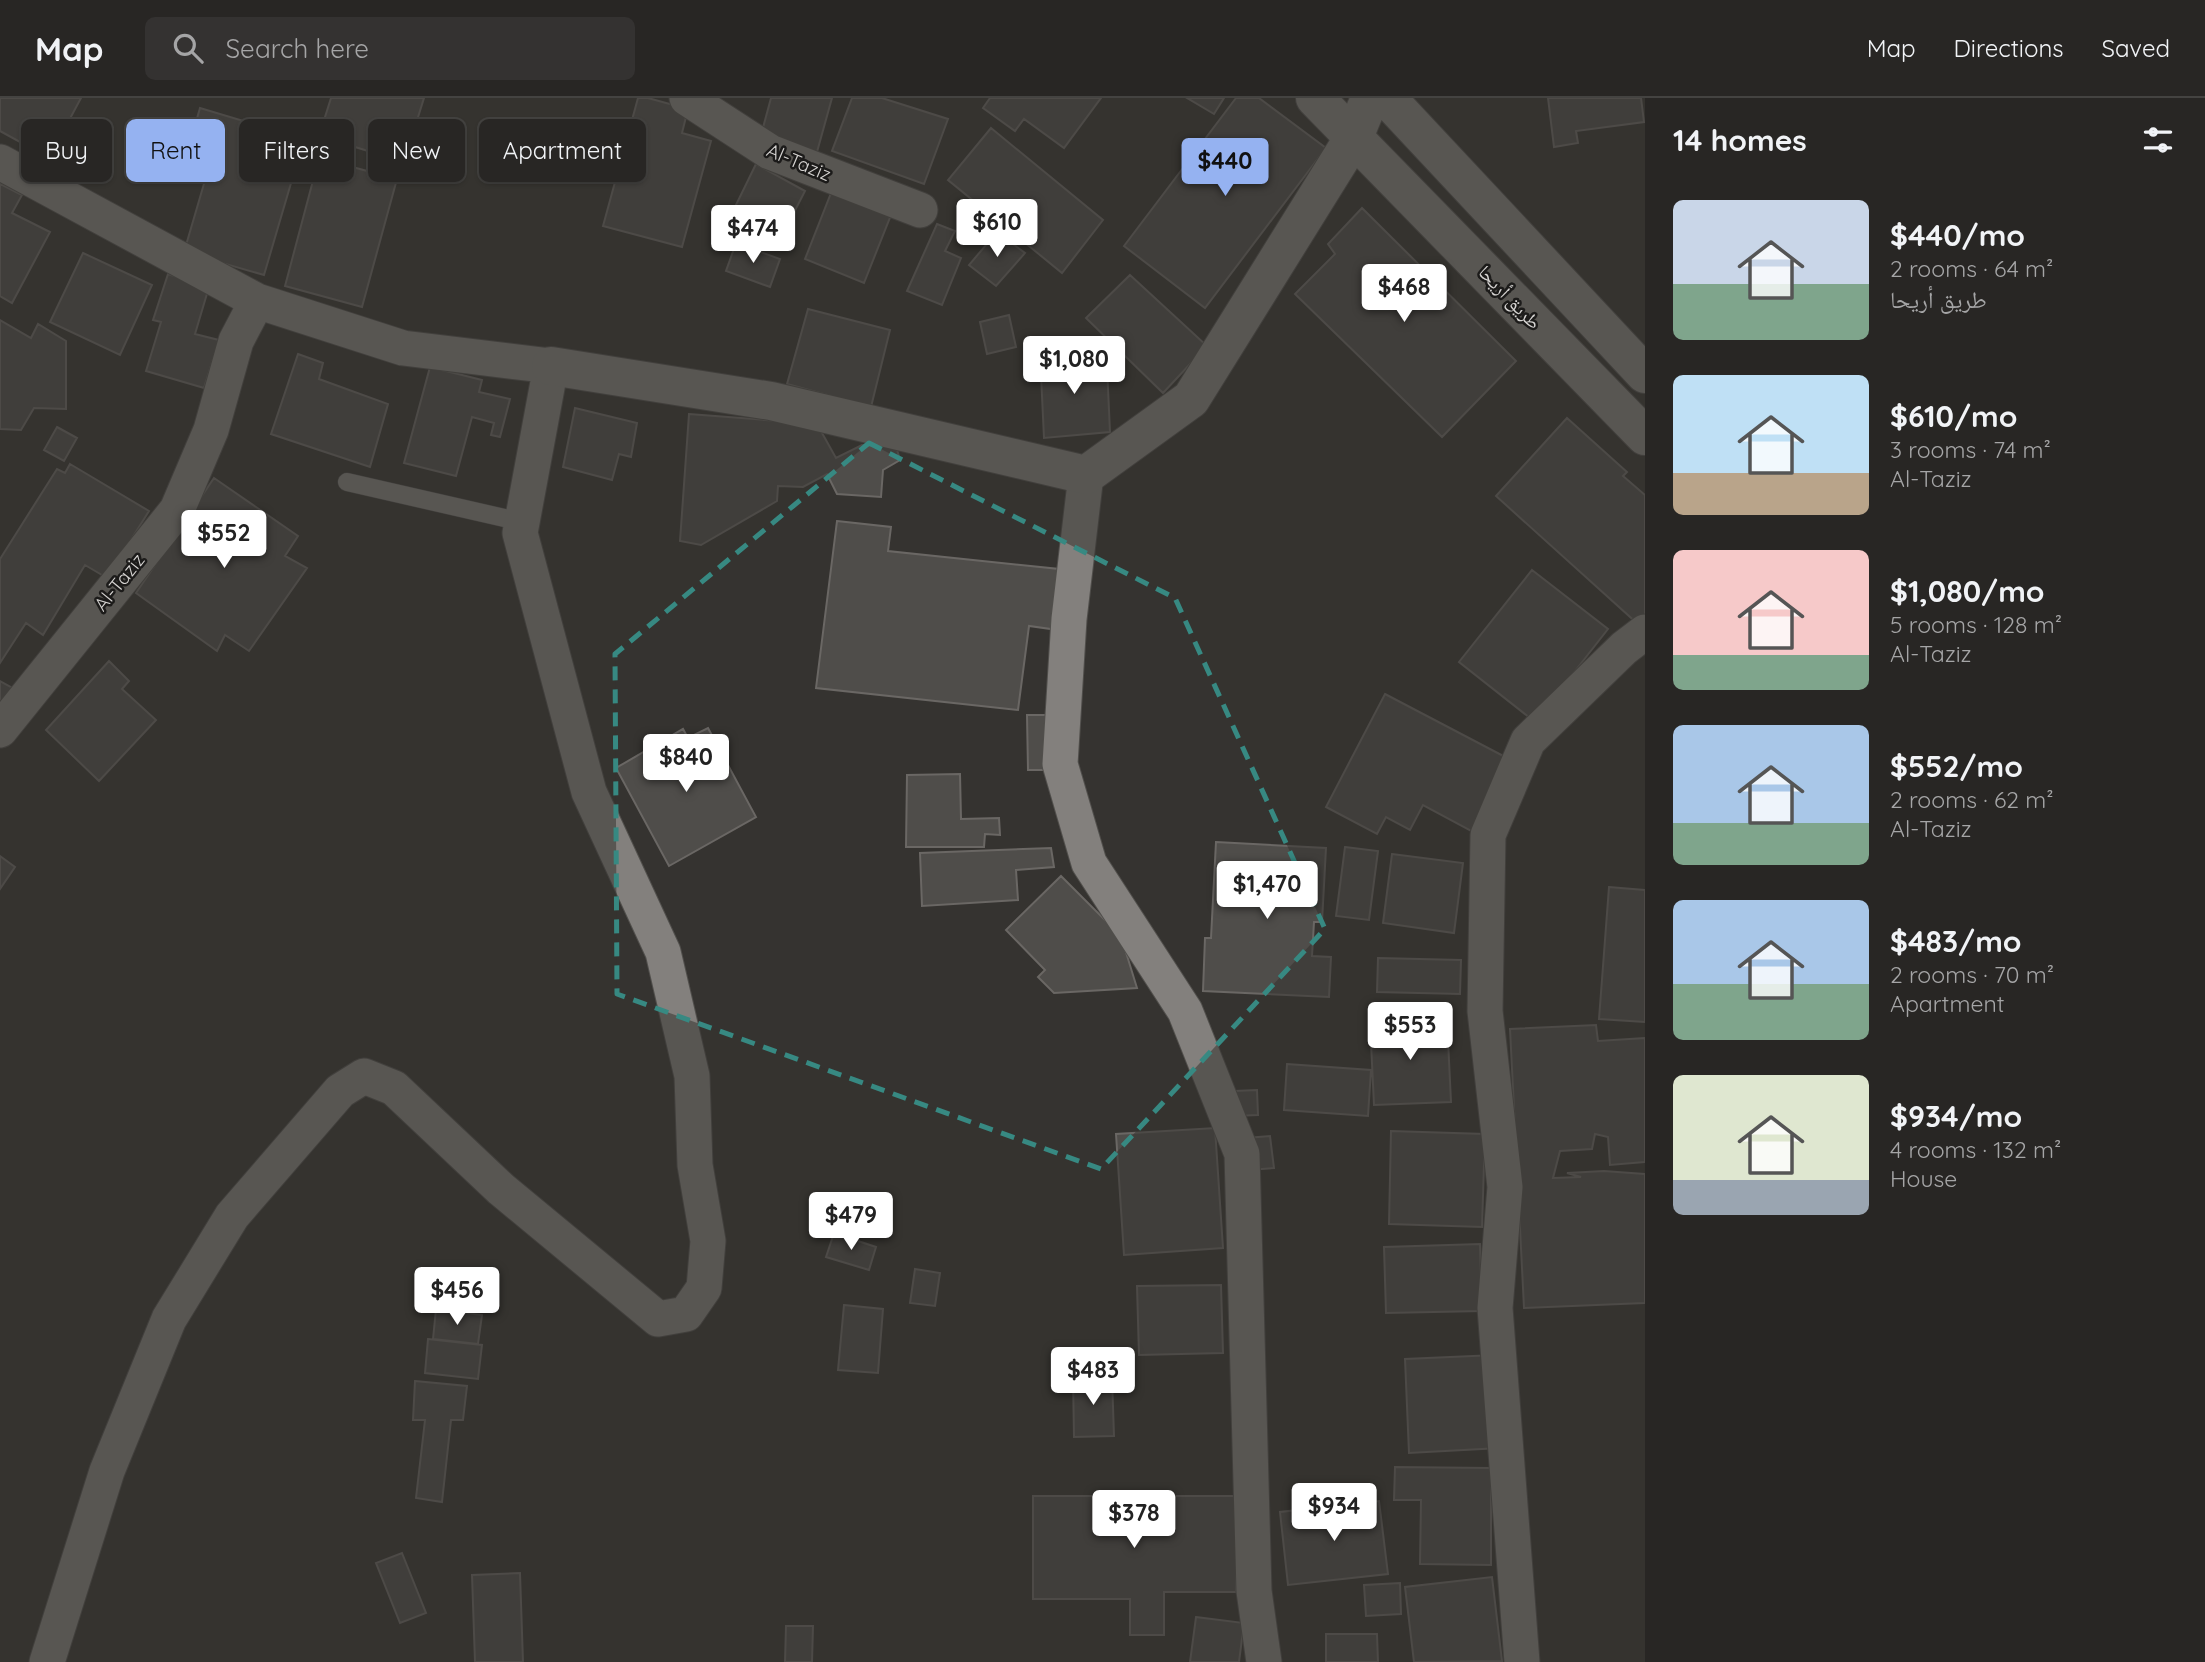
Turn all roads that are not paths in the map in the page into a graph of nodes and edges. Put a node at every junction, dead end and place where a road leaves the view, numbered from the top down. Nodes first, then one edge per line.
1 (687, 98) edge
2 (1315, 98) edge
3 (1370, 98) edge
4 (1387, 98) edge
5 (1354, 137) junction
6 (0, 162) edge
7 (920, 210) dead end
8 (257, 301) junction
9 (551, 366) junction
10 (1645, 374) edge
11 (1645, 436) edge
12 (1086, 475) junction
13 (347, 482) dead end
14 (522, 522) junction
15 (1645, 632) edge
16 (0, 730) edge
17 (47, 1662) edge
18 (1264, 1662) edge
19 (1522, 1662) edge

1 - 7 street, Al-Taziz
2 - 5 street, طريق أريحا
3 - 5 street
4 - 10 street
5 - 11 street, طريق أريحا
5 - 12 street
6 - 8 street
8 - 9 street
8 - 16 street, Al-Taziz
9 - 12 street
9 - 14 street
12 - 18 street
13 - 14 lane
14 - 17 street
15 - 19 street

